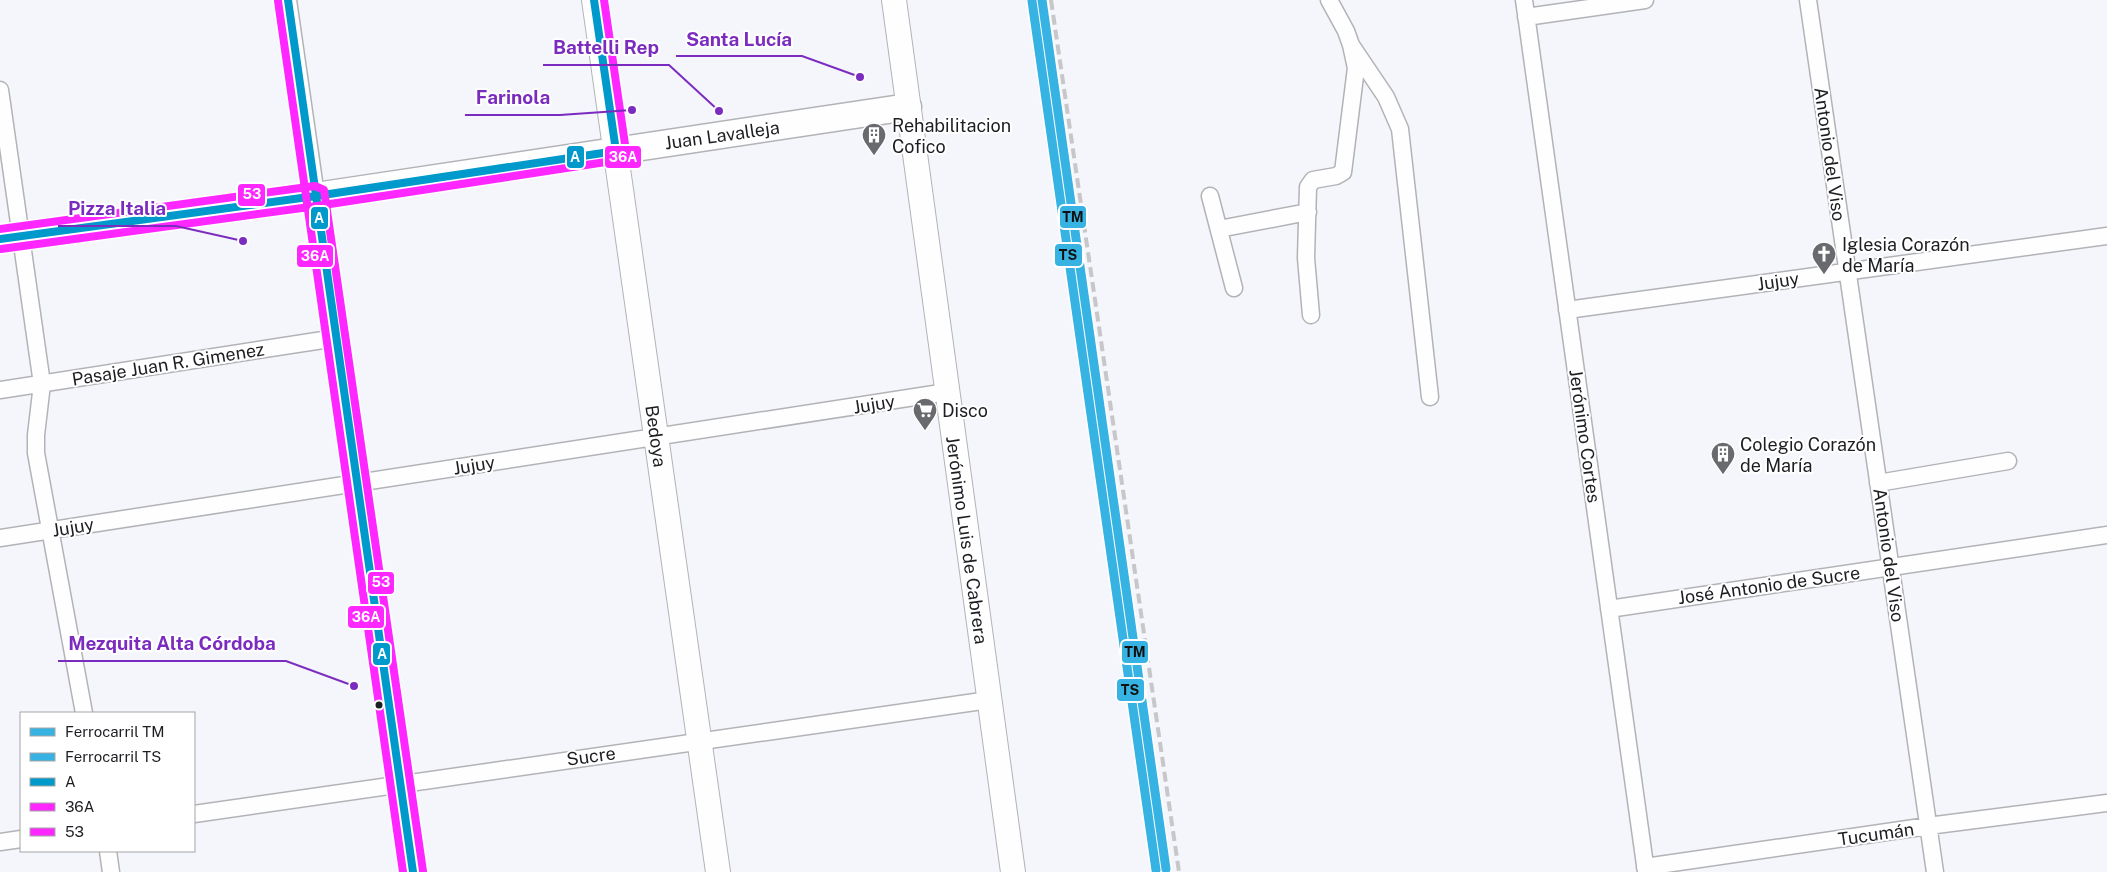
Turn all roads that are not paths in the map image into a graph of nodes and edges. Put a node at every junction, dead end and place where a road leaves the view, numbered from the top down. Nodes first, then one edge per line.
1 (288, 0) edge
2 (594, 0) edge
3 (894, 0) edge
4 (1329, 0) edge
5 (1524, 0) edge
6 (1645, 0) edge
7 (1808, 0) edge
8 (1526, 17) junction
9 (1352, 45) junction
10 (0, 90) edge
11 (908, 107) junction
12 (616, 151) junction
13 (316, 196) junction
14 (1210, 196) dead end
15 (1308, 212) junction
16 (1218, 229) junction
17 (2107, 236) edge
18 (11, 238) edge
19 (1848, 272) junction
20 (1234, 288) dead end
21 (1567, 310) junction
22 (1311, 315) dead end
23 (336, 338) junction
24 (42, 384) junction
25 (0, 390) edge
26 (947, 392) junction
27 (1430, 397) dead end
28 (656, 437) junction
29 (2008, 461) dead end
30 (357, 483) junction
31 (1878, 483) junction
32 (50, 531) junction
33 (2107, 535) edge
34 (0, 538) edge
35 (1891, 567) junction
36 (1609, 609) junction
37 (989, 700) junction
38 (84, 712) edge
39 (700, 740) junction
40 (400, 784) junction
41 (2107, 803) edge
42 (195, 814) edge
43 (1928, 826) junction
44 (20, 839) edge
45 (0, 842) edge
46 (108, 852) edge
47 (1646, 869) edge
48 (111, 872) edge
49 (413, 872) edge
50 (718, 872) edge
51 (1013, 872) edge
52 (1935, 872) edge

1 - 13 street
2 - 12 main road, Bedoya
3 - 11 main road, Jerónimo Luis de Cabrera
4 - 9 street
5 - 8 street, Jerónimo Cortes
6 - 8 street
7 - 19 street, Antonio del Viso
8 - 21 street, Jerónimo Cortes
9 - 15 street
9 - 27 street
10 - 18 street
11 - 12 main road, Juan Lavalleja
11 - 26 main road, Jerónimo Luis de Cabrera
12 - 13 main road, Juan Lavalleja
12 - 28 main road, Bedoya
13 - 18 main road, Juan Lavalleja
13 - 23 street
14 - 16 street
15 - 16 street
15 - 22 street
16 - 20 street
17 - 19 street, Jujuy
18 - 24 street
19 - 21 street, Jujuy
19 - 31 street, Antonio del Viso
21 - 36 street, Jerónimo Cortes
23 - 24 street, Pasaje Juan R. Gimenez
23 - 30 street
24 - 25 street, Pasaje Juan R. Gimenez
24 - 32 street
26 - 28 street, Jujuy
26 - 37 main road, Jerónimo Luis de Cabrera
28 - 30 street, Jujuy
28 - 39 main road, Bedoya
29 - 31 street
30 - 32 street, Jujuy
30 - 40 street
31 - 35 street, Antonio del Viso
32 - 34 street, Jujuy
32 - 38 street
33 - 35 street, José Antonio de Sucre
35 - 36 street, José Antonio de Sucre
35 - 43 street, Antonio del Viso
36 - 47 street, Jerónimo Cortes
37 - 39 street, Sucre
37 - 51 main road, Jerónimo Luis de Cabrera
39 - 40 street, Sucre
39 - 50 main road, Bedoya
40 - 42 street, Sucre
40 - 49 street
41 - 43 street, Tucumán
43 - 47 street, Tucumán
43 - 52 street, Antonio del Viso
44 - 45 street
46 - 48 street

